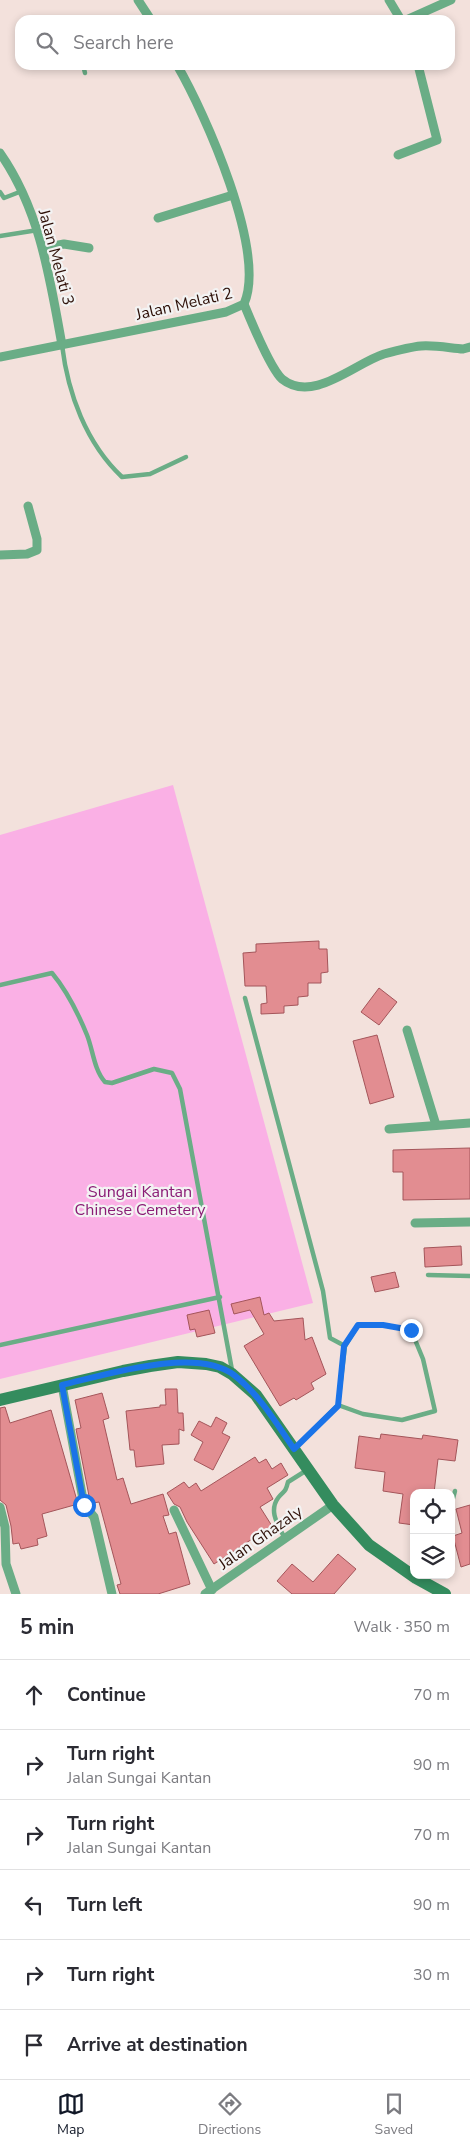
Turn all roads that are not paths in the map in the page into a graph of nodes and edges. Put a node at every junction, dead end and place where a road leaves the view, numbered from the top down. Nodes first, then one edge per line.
1 (138, 0) edge
2 (389, 0) edge
3 (451, 0) edge
4 (148, 15) edge
5 (398, 15) edge
6 (417, 15) edge
7 (84, 70) edge
8 (181, 70) edge
9 (419, 70) edge
10 (85, 73) dead end
11 (0, 153) edge
12 (398, 155) dead end
13 (22, 191) junction
14 (0, 192) edge
15 (232, 195) junction
16 (158, 218) dead end
17 (38, 230) junction
18 (0, 236) edge
19 (43, 248) junction
20 (89, 248) dead end
21 (244, 304) junction
22 (62, 345) junction
23 (470, 347) edge
24 (0, 357) edge
25 (186, 458) dead end
26 (28, 506) dead end
27 (0, 555) edge
28 (0, 985) edge
29 (245, 998) dead end
30 (407, 1030) dead end
31 (470, 1124) edge
32 (436, 1125) junction
33 (389, 1129) dead end
34 (470, 1222) edge
35 (415, 1223) dead end
36 (428, 1276) dead end
37 (470, 1276) edge
38 (220, 1297) junction
39 (0, 1345) edge
40 (344, 1346) junction
41 (232, 1374) junction
42 (62, 1385) junction
43 (0, 1400) edge
44 (338, 1406) junction
45 (294, 1449) junction
46 (308, 1469) junction
47 (333, 1506) junction
48 (0, 1507) edge
49 (174, 1510) dead end
50 (285, 1539) junction
51 (410, 1572) edge
52 (420, 1579) edge
53 (208, 1592) edge
54 (16, 1594) edge
55 (112, 1594) edge
56 (445, 1594) edge

1 - 4 street
2 - 5 street
3 - 6 street
7 - 10 lane
8 - 15 street, Jalan Melati 2
9 - 12 street
11 - 13 street, Jalan Melati 3
13 - 14 lane
13 - 17 street, Jalan Melati 3
15 - 16 street
15 - 21 street, Jalan Melati 2
17 - 18 lane
17 - 19 street, Jalan Melati 3
19 - 20 street
19 - 22 street, Jalan Melati 3
21 - 22 street, Jalan Melati 2
21 - 23 street
22 - 24 street, Jalan Melati 2
22 - 25 lane
26 - 27 street
28 - 38 lane
29 - 40 lane
30 - 32 street
31 - 32 street
32 - 33 street
34 - 35 street
36 - 37 lane
38 - 39 lane
38 - 41 lane
40 - 44 lane
40 - 44 lane
41 - 42 main road
41 - 45 main road
42 - 43 main road
42 - 55 street
44 - 45 lane
45 - 46 main road
46 - 47 main road
46 - 50 lane
47 - 50 street, Jalan Ghazaly
47 - 51 main road
48 - 54 street
49 - 53 street
50 - 53 street, Jalan Ghazaly
52 - 56 main road

